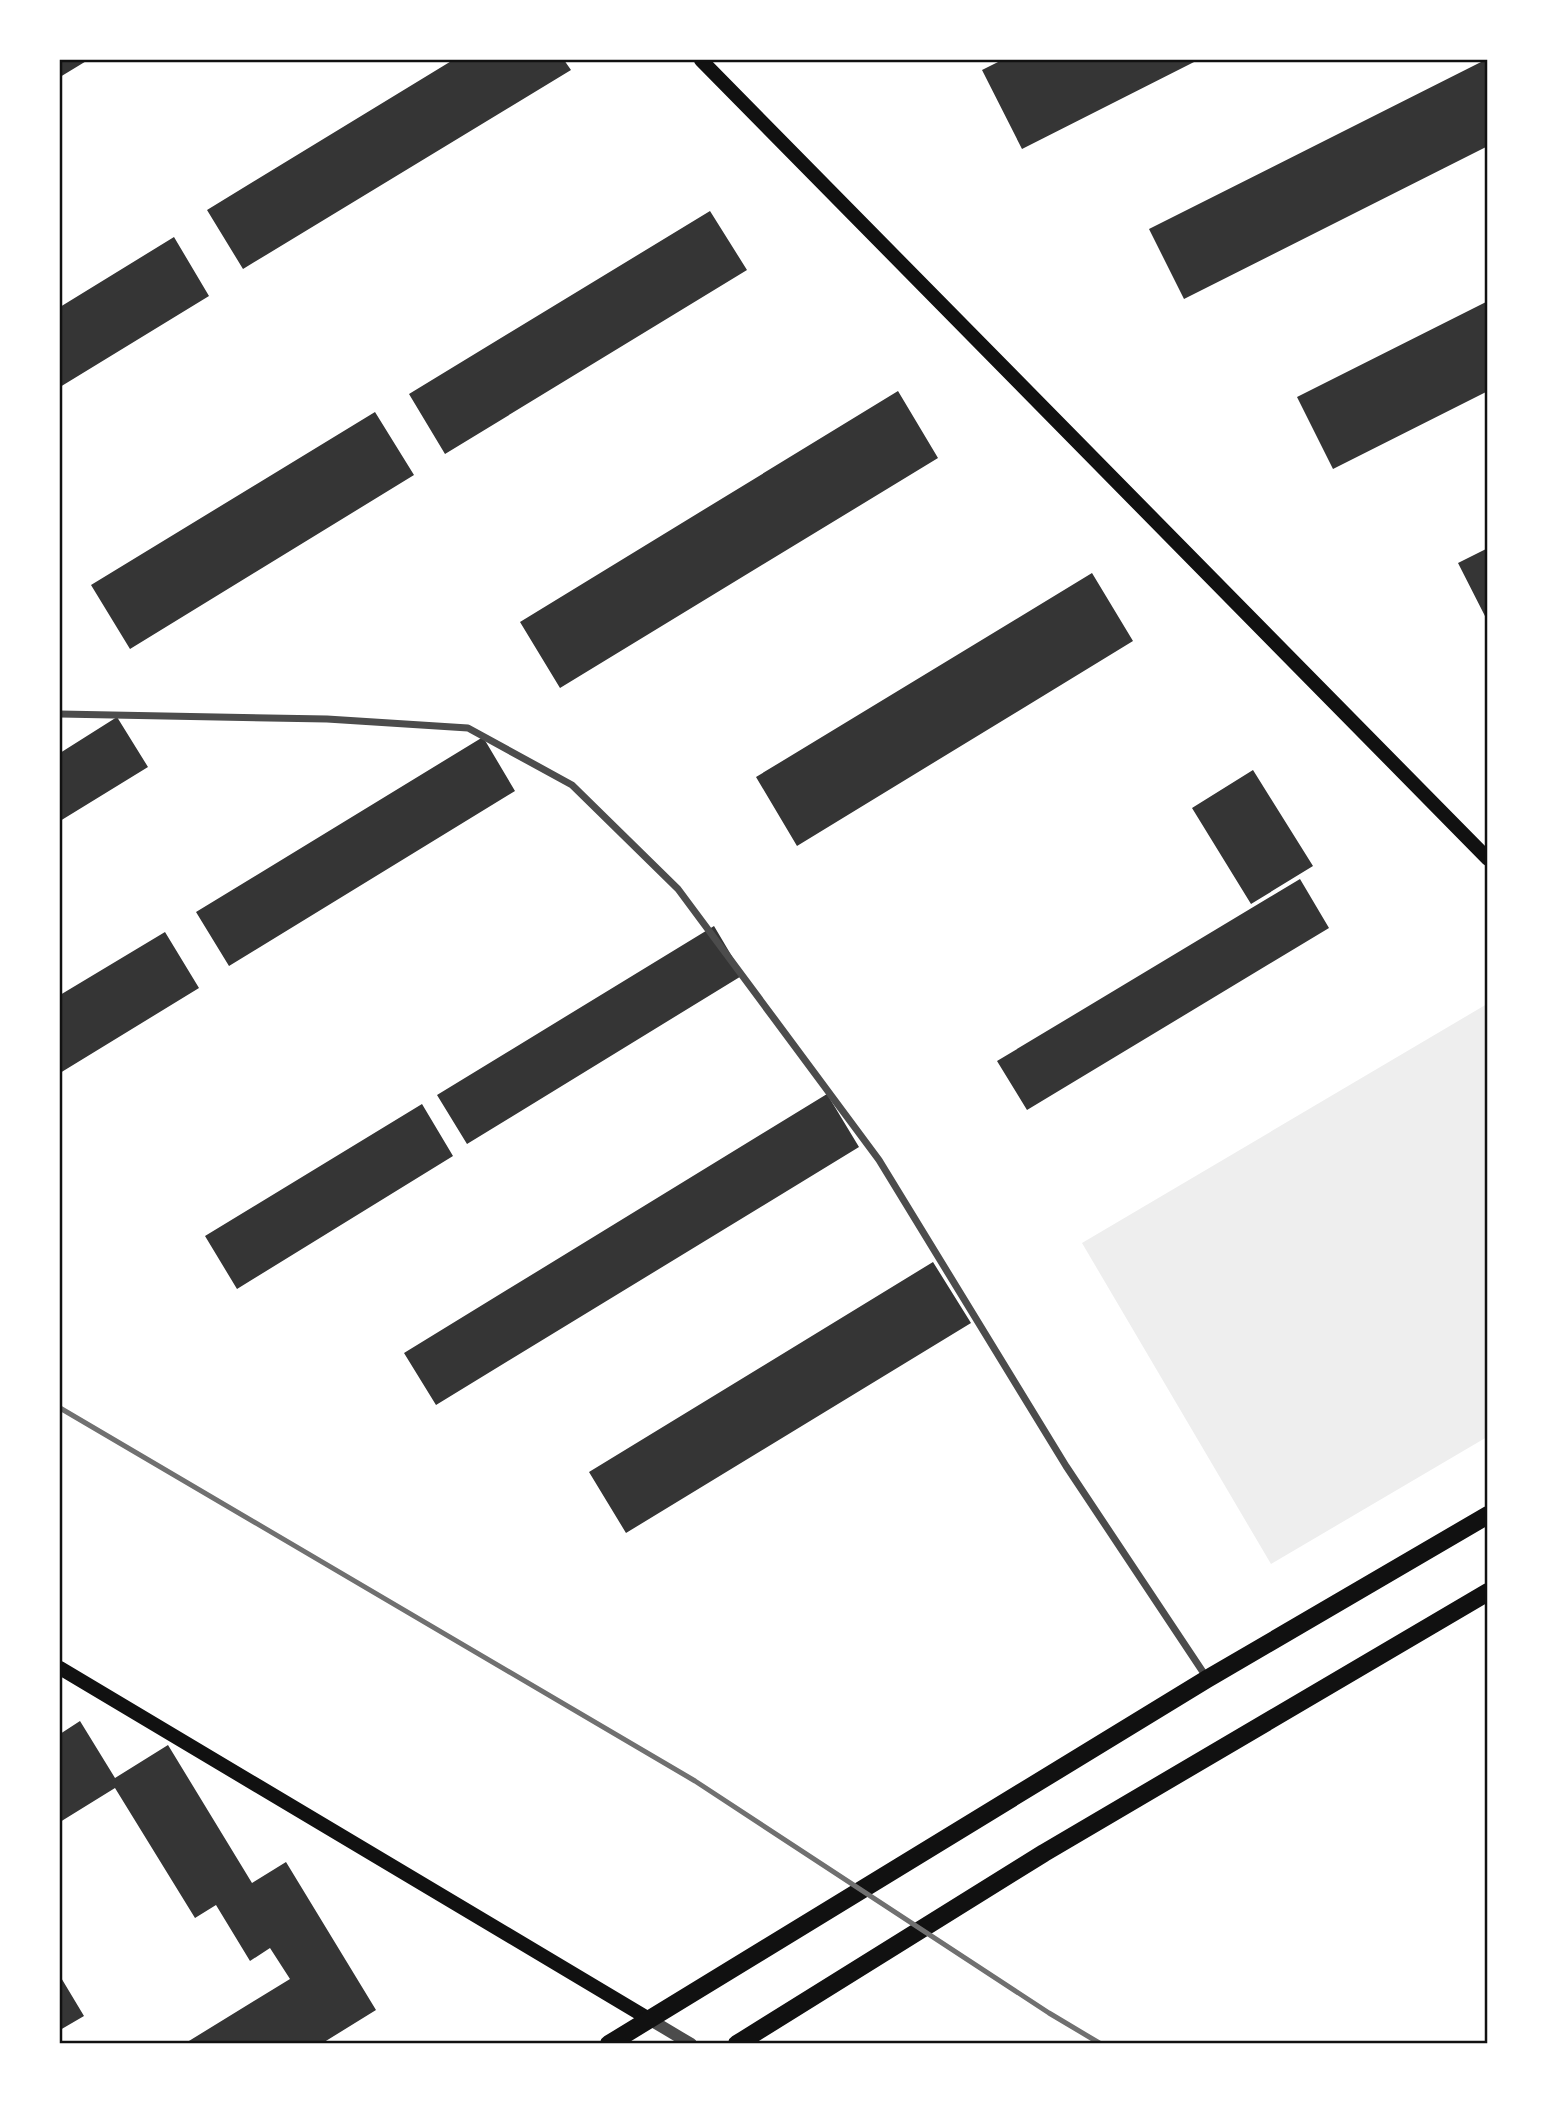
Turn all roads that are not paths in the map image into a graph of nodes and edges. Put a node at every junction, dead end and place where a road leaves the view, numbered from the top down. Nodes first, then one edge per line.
1 (701, 60) edge
2 (60, 714) edge
3 (1488, 859) edge
4 (1488, 1516) edge
5 (1488, 1592) edge
6 (60, 1668) edge
7 (1207, 1679) junction
8 (649, 2019) junction
9 (609, 2043) edge
10 (691, 2043) edge
11 (737, 2043) edge

1 - 3 main road
2 - 7 street
4 - 7 main road
5 - 11 main road
6 - 8 main road
7 - 8 main road
8 - 9 main road
8 - 10 street

